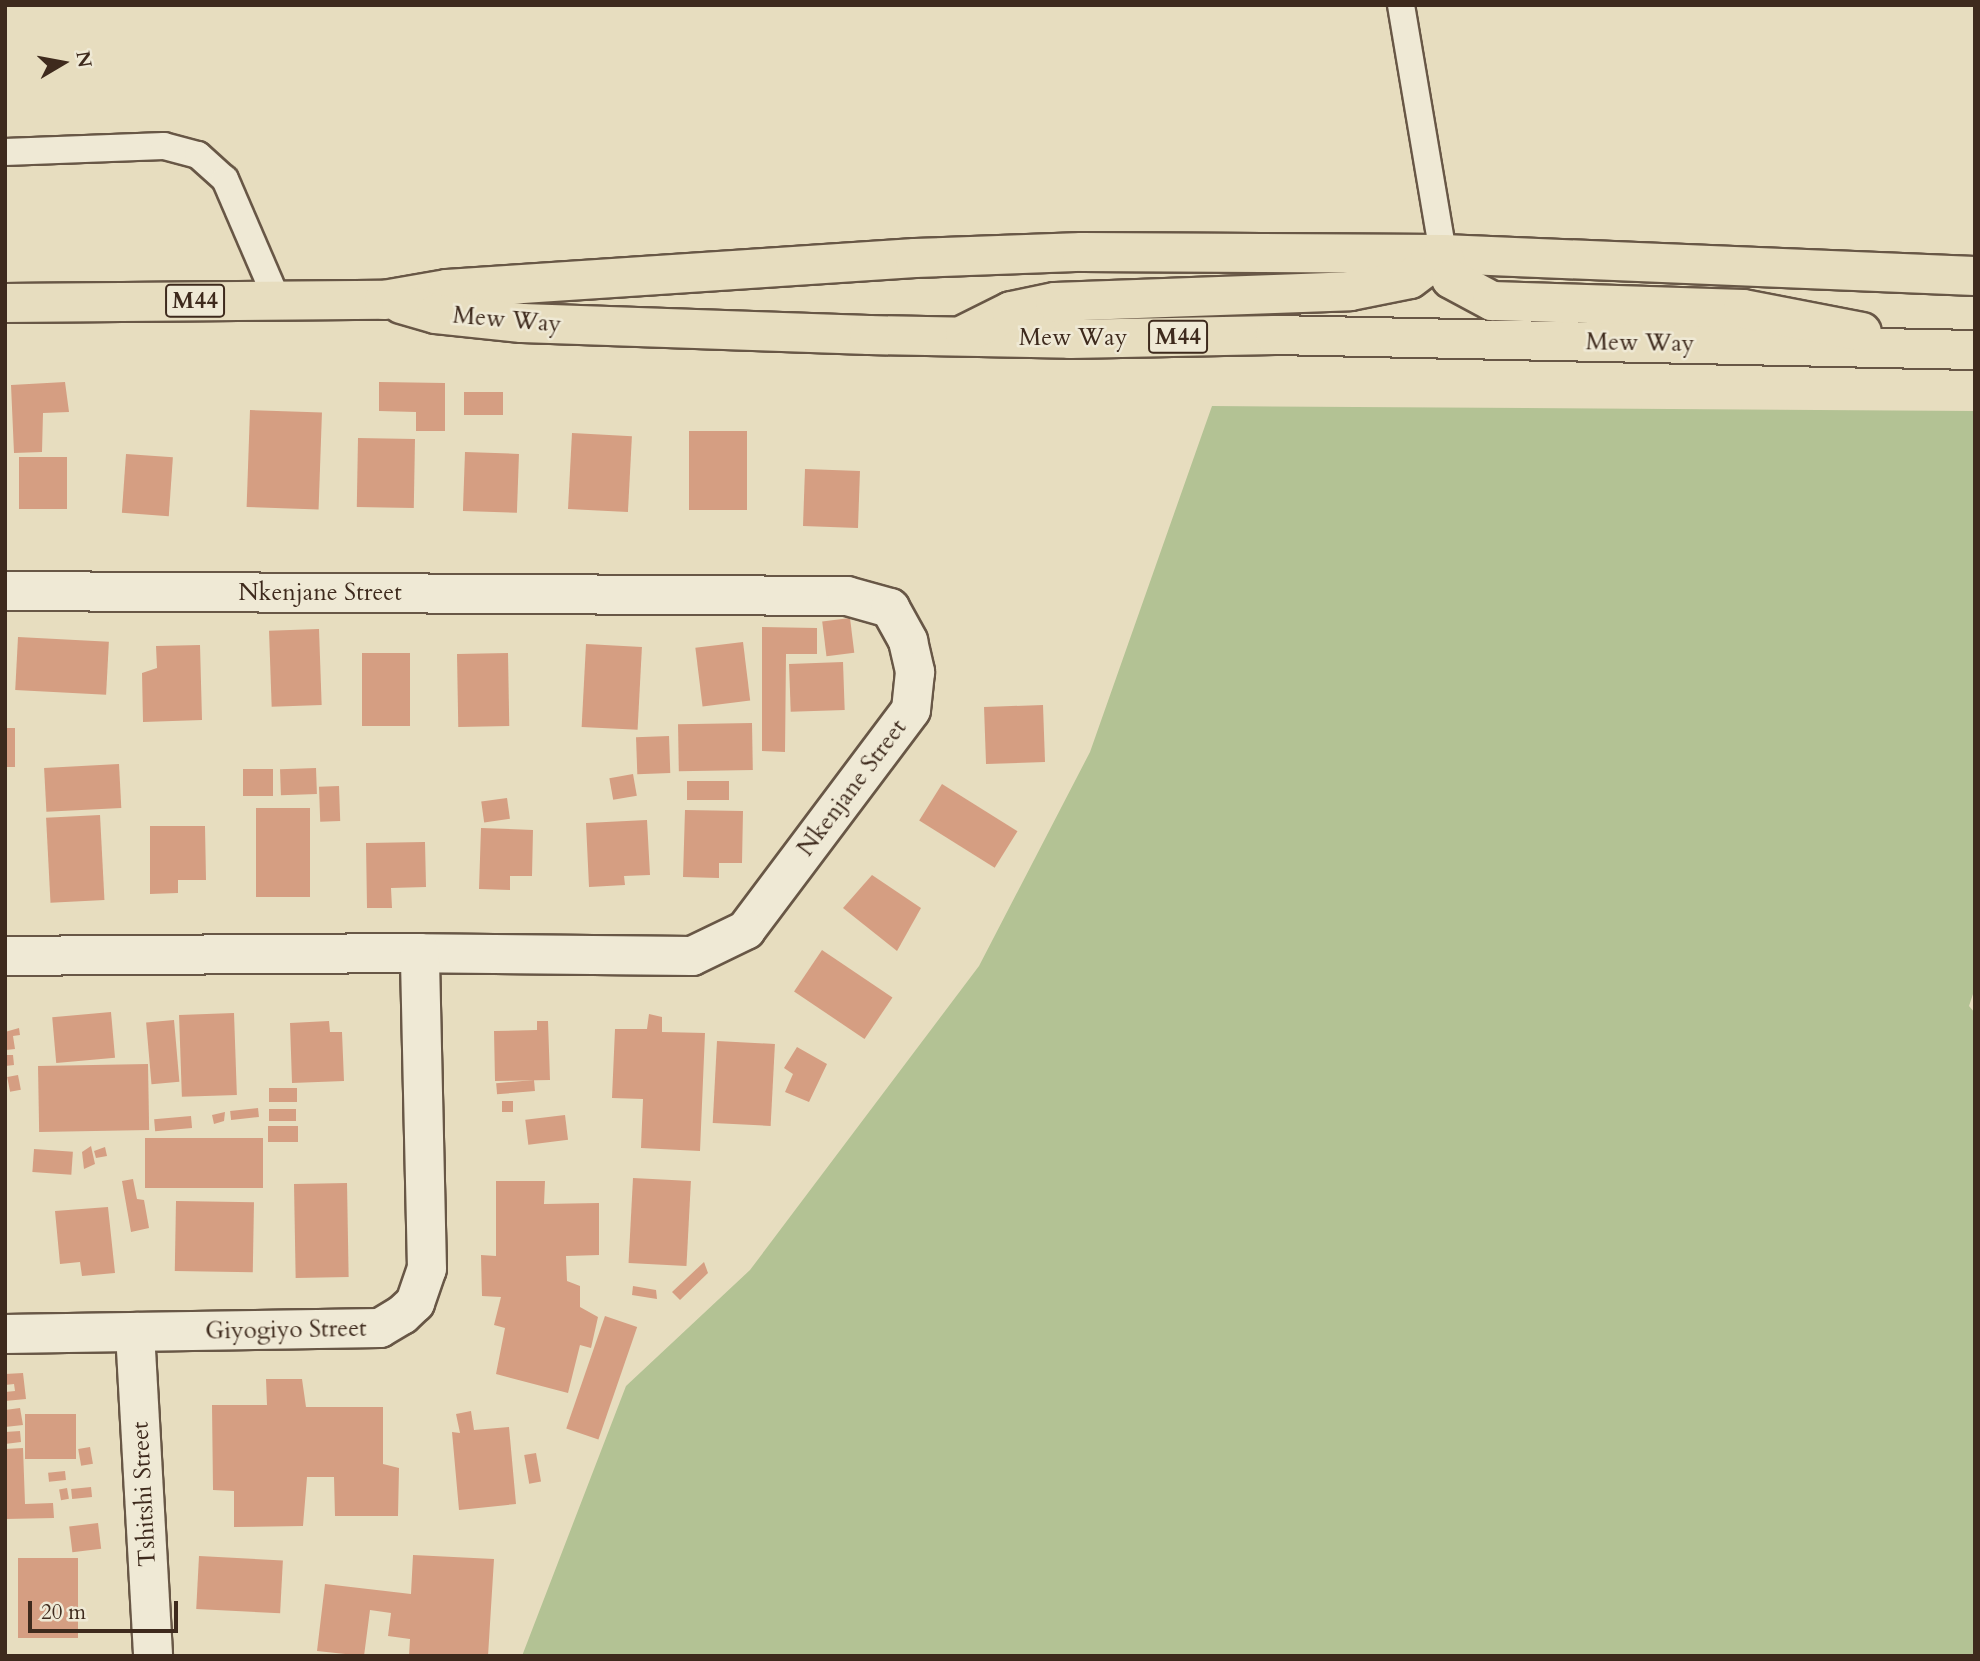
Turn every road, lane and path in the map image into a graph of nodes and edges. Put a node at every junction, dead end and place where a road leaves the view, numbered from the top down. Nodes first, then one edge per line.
1 (1401, 5) edge
2 (5, 152) edge
3 (1443, 254) junction
4 (1975, 276) edge
5 (277, 300) junction
6 (384, 300) junction
7 (5, 303) edge
8 (960, 336) junction
9 (1937, 350) junction
10 (1975, 350) edge
11 (5, 591) edge
12 (420, 953) junction
13 (5, 956) edge
14 (135, 1332) junction
15 (5, 1335) edge
16 (153, 1656) edge

1 - 3 lane
2 - 5 lane
3 - 4 main road, Mew Way / M44
3 - 6 main road, Mew Way / M44
3 - 8 main road
3 - 9 main road
5 - 6 main road, Mew Way / M44
5 - 7 main road, Mew Way / M44
6 - 8 main road, Mew Way / M44
8 - 9 main road, Mew Way / M44
9 - 10 main road, Mew Way / M44
11 - 12 street, Nkenjane Street
12 - 13 street, Nkenjane Street
12 - 14 street, Giyogiyo Street
14 - 15 street, Giyogiyo Street
14 - 16 street, Tshitshi Street

